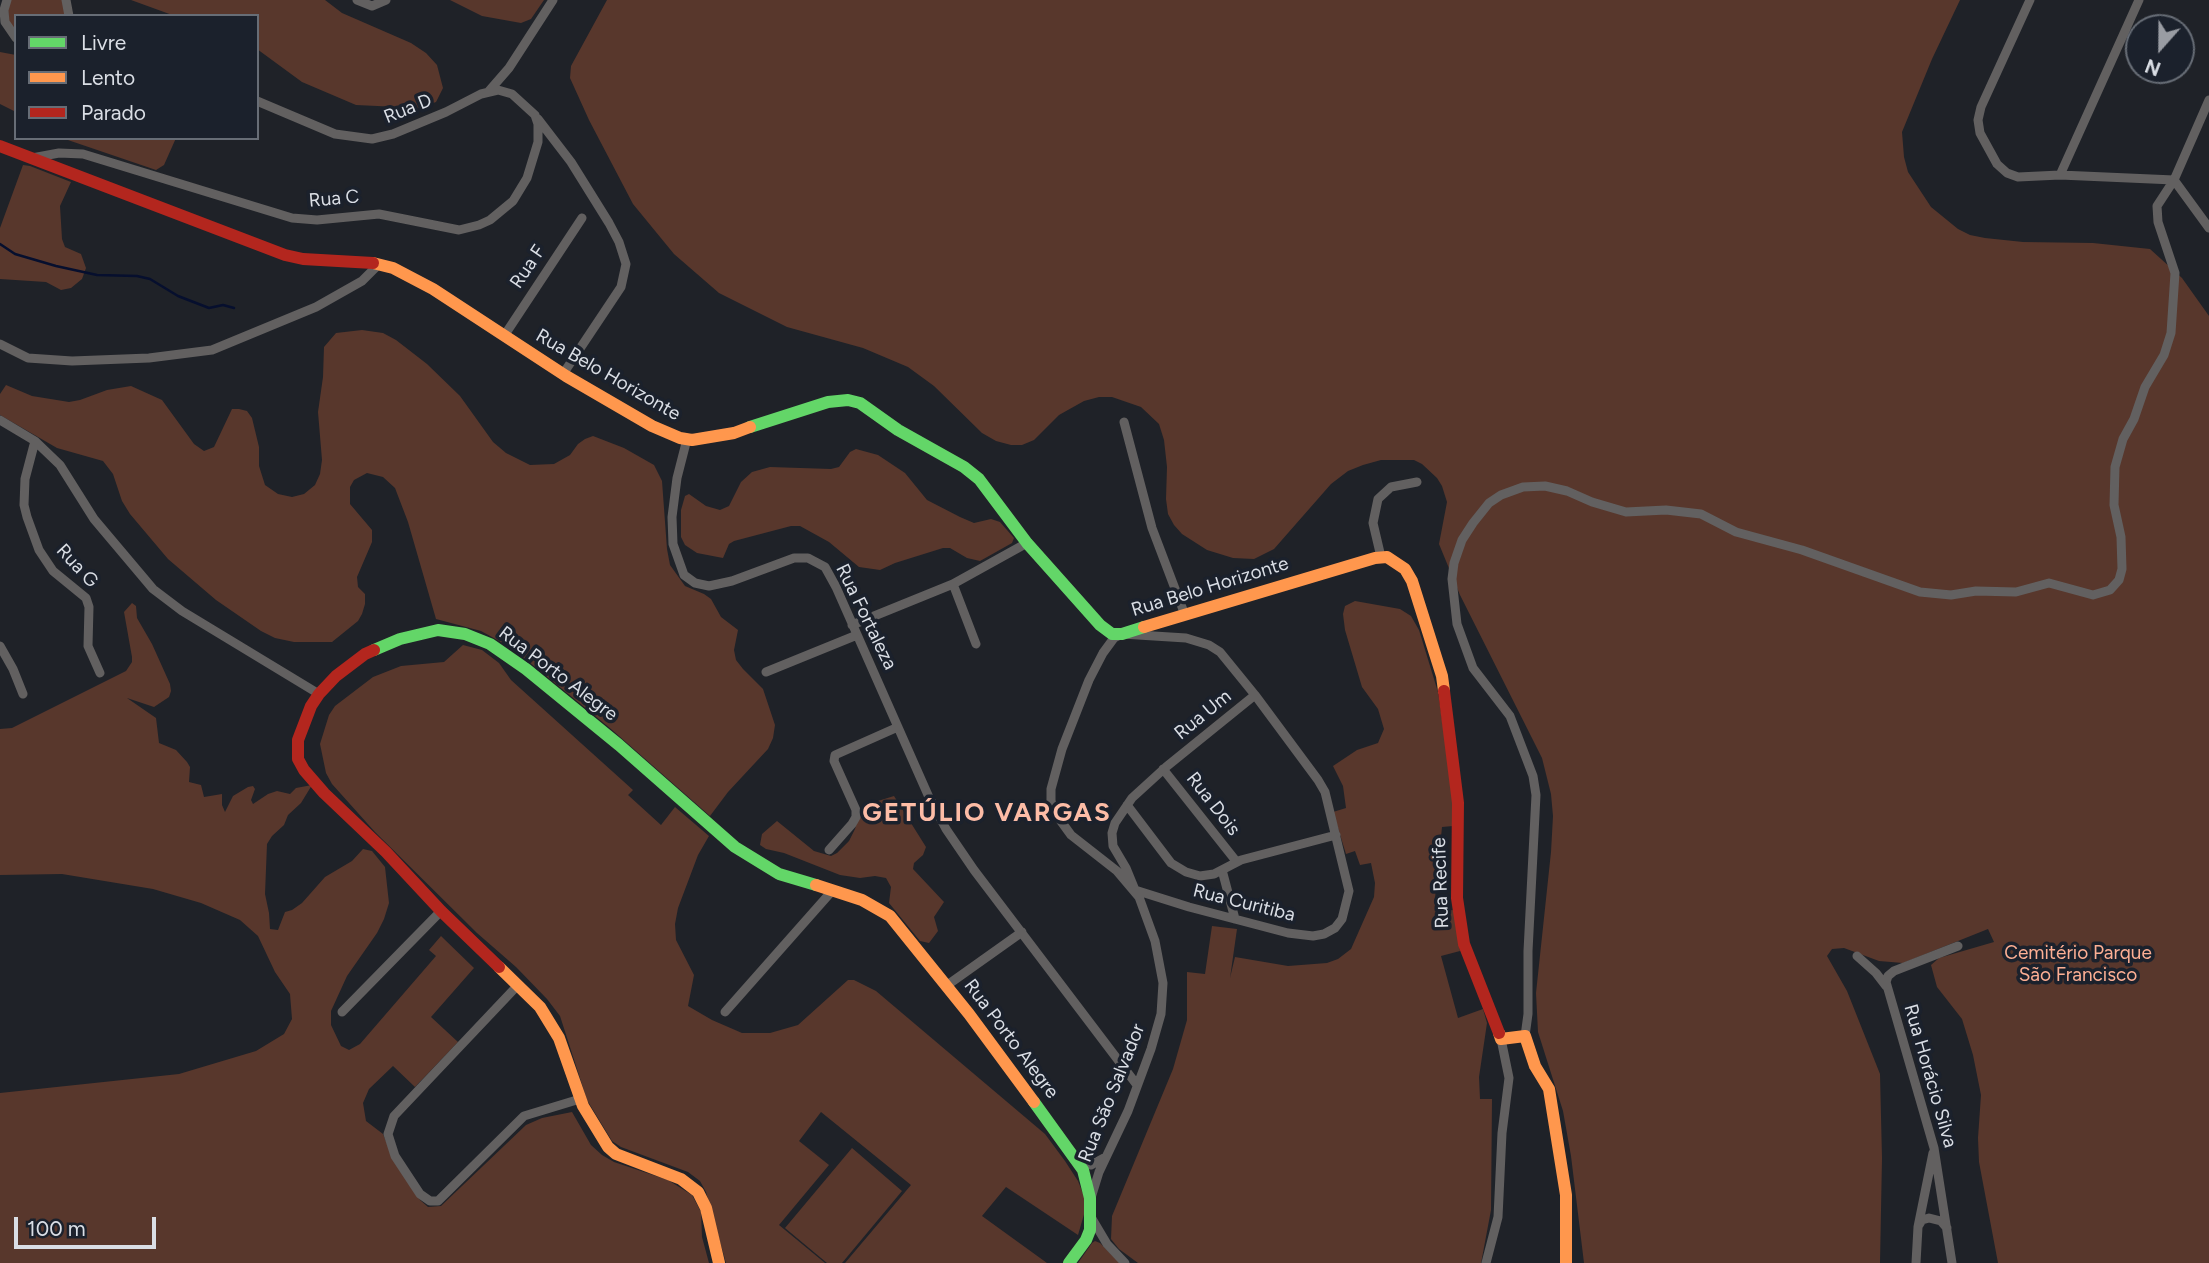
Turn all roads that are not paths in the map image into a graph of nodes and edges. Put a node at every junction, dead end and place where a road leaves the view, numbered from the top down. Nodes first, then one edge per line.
1 (7, 0) edge
2 (357, 0) edge
3 (387, 0) edge
4 (552, 0) edge
5 (2031, 0) edge
6 (2139, 0) edge
7 (14, 35) edge
8 (508, 70) junction
9 (489, 91) junction
10 (2209, 100) edge
11 (259, 102) edge
12 (523, 102) junction
13 (535, 116) junction
14 (538, 142) junction
15 (558, 144) junction
16 (0, 146) edge
17 (31, 159) junction
18 (2060, 175) junction
19 (2174, 180) junction
20 (582, 218) dead end
21 (2209, 228) edge
22 (379, 264) junction
23 (503, 336) junction
24 (0, 344) edge
25 (563, 374) junction
26 (0, 420) edge
27 (1124, 422) dead end
28 (687, 439) junction
29 (35, 441) junction
30 (1417, 482) dead end
31 (1027, 543) junction
32 (1381, 557) junction
33 (953, 584) junction
34 (1185, 614) junction
35 (852, 625) junction
36 (1122, 634) junction
37 (857, 635) junction
38 (976, 643) dead end
39 (0, 646) edge
40 (4, 655) edge
41 (100, 673) dead end
42 (765, 673) dead end
43 (23, 694) dead end
44 (319, 694) junction
45 (1255, 695) junction
46 (898, 727) junction
47 (1163, 769) junction
48 (1127, 805) junction
49 (1336, 835) junction
50 (829, 850) dead end
51 (1236, 861) junction
52 (1124, 862) junction
53 (1222, 870) junction
54 (1135, 890) junction
55 (832, 891) junction
56 (1161, 899) junction
57 (440, 911) junction
58 (1235, 919) junction
59 (1022, 932) junction
60 (1958, 946) dead end
61 (1892, 972) junction
62 (518, 985) junction
63 (946, 986) junction
64 (1886, 988) junction
65 (342, 1012) dead end
66 (725, 1012) dead end
67 (1525, 1036) junction
68 (1501, 1039) junction
69 (1138, 1086) junction
70 (580, 1099) junction
71 (1934, 1148) junction
72 (1105, 1157) junction
73 (1077, 1158) junction
74 (1090, 1203) junction
75 (1091, 1217) junction
76 (1919, 1227) junction
77 (1948, 1229) junction
78 (1088, 1237) junction
79 (1104, 1240) junction
80 (719, 1263) edge
81 (1069, 1263) edge
82 (1125, 1263) edge
83 (1486, 1263) edge
84 (1566, 1263) edge
85 (1916, 1263) edge
86 (1952, 1263) edge

1 - 7 street
2 - 3 street
4 - 8 street, Rua D
5 - 18 street
6 - 18 street
8 - 9 street, Rua D
8 - 12 street
9 - 11 street, Rua D
9 - 12 street, Rua D
10 - 19 street
12 - 13 street
13 - 14 street, Rua C
13 - 15 street
14 - 15 street
14 - 17 street, Rua C
15 - 25 street
16 - 17 street, Rua Belo Horizonte
17 - 22 street, Rua Belo Horizonte
18 - 19 street
19 - 21 street
19 - 67 street
20 - 23 street, Rua F
22 - 23 street, Rua Belo Horizonte
22 - 24 street
23 - 25 street, Rua Belo Horizonte
25 - 28 street, Rua Belo Horizonte
26 - 29 street
27 - 34 street
28 - 31 street, Rua Belo Horizonte
28 - 35 street, Rua Fortaleza
29 - 41 street, Rua G
29 - 44 street
30 - 32 street
31 - 33 street
31 - 36 street, Rua Belo Horizonte
32 - 34 street, Rua Belo Horizonte
32 - 68 street, Rua Recife
33 - 35 street
33 - 38 street
34 - 36 street, Rua Belo Horizonte
35 - 37 street, Rua Fortaleza
36 - 45 street, Rua Um
36 - 54 street, Rua São Salvador
37 - 42 street
37 - 46 street, Rua Fortaleza
39 - 40 street
40 - 43 street
44 - 55 street, Rua Porto Alegre
44 - 57 street, Rua Porto Alegre
45 - 47 street, Rua Um
45 - 49 street, Rua Curitiba
46 - 50 street
46 - 59 street, Rua Fortaleza
47 - 48 street, Rua Um
47 - 51 street, Rua Dois
48 - 52 street, Rua Um
48 - 53 street
49 - 51 street
49 - 58 street, Rua Curitiba
51 - 53 street
52 - 54 street, Rua Um
52 - 56 street
53 - 58 street
54 - 56 street, Rua Curitiba
54 - 69 street, Rua São Salvador
55 - 63 street, Rua Porto Alegre
55 - 66 street
56 - 58 street, Rua Curitiba
57 - 62 street, Rua Porto Alegre
57 - 65 street
59 - 63 street
59 - 69 street, Rua Fortaleza
60 - 61 street
61 - 64 street, Rua Horácio Silva
61 - 64 street
62 - 70 street, Rua Porto Alegre
62 - 70 street
63 - 73 street, Rua Porto Alegre
64 - 71 street, Rua Horácio Silva
67 - 68 street
67 - 84 street
68 - 83 street, Rua Recife
69 - 72 street, Rua São Salvador
70 - 80 street, Rua Porto Alegre
71 - 76 street
71 - 77 street, Rua Horácio Silva
72 - 73 street
72 - 74 street, Rua São Salvador
73 - 74 street, Rua Porto Alegre
74 - 75 street, Rua Porto Alegre
75 - 78 street, Rua Porto Alegre
75 - 79 street
76 - 77 street
76 - 85 street
77 - 86 street, Rua Horácio Silva
78 - 79 street
78 - 81 street, Rua Porto Alegre
79 - 82 street

